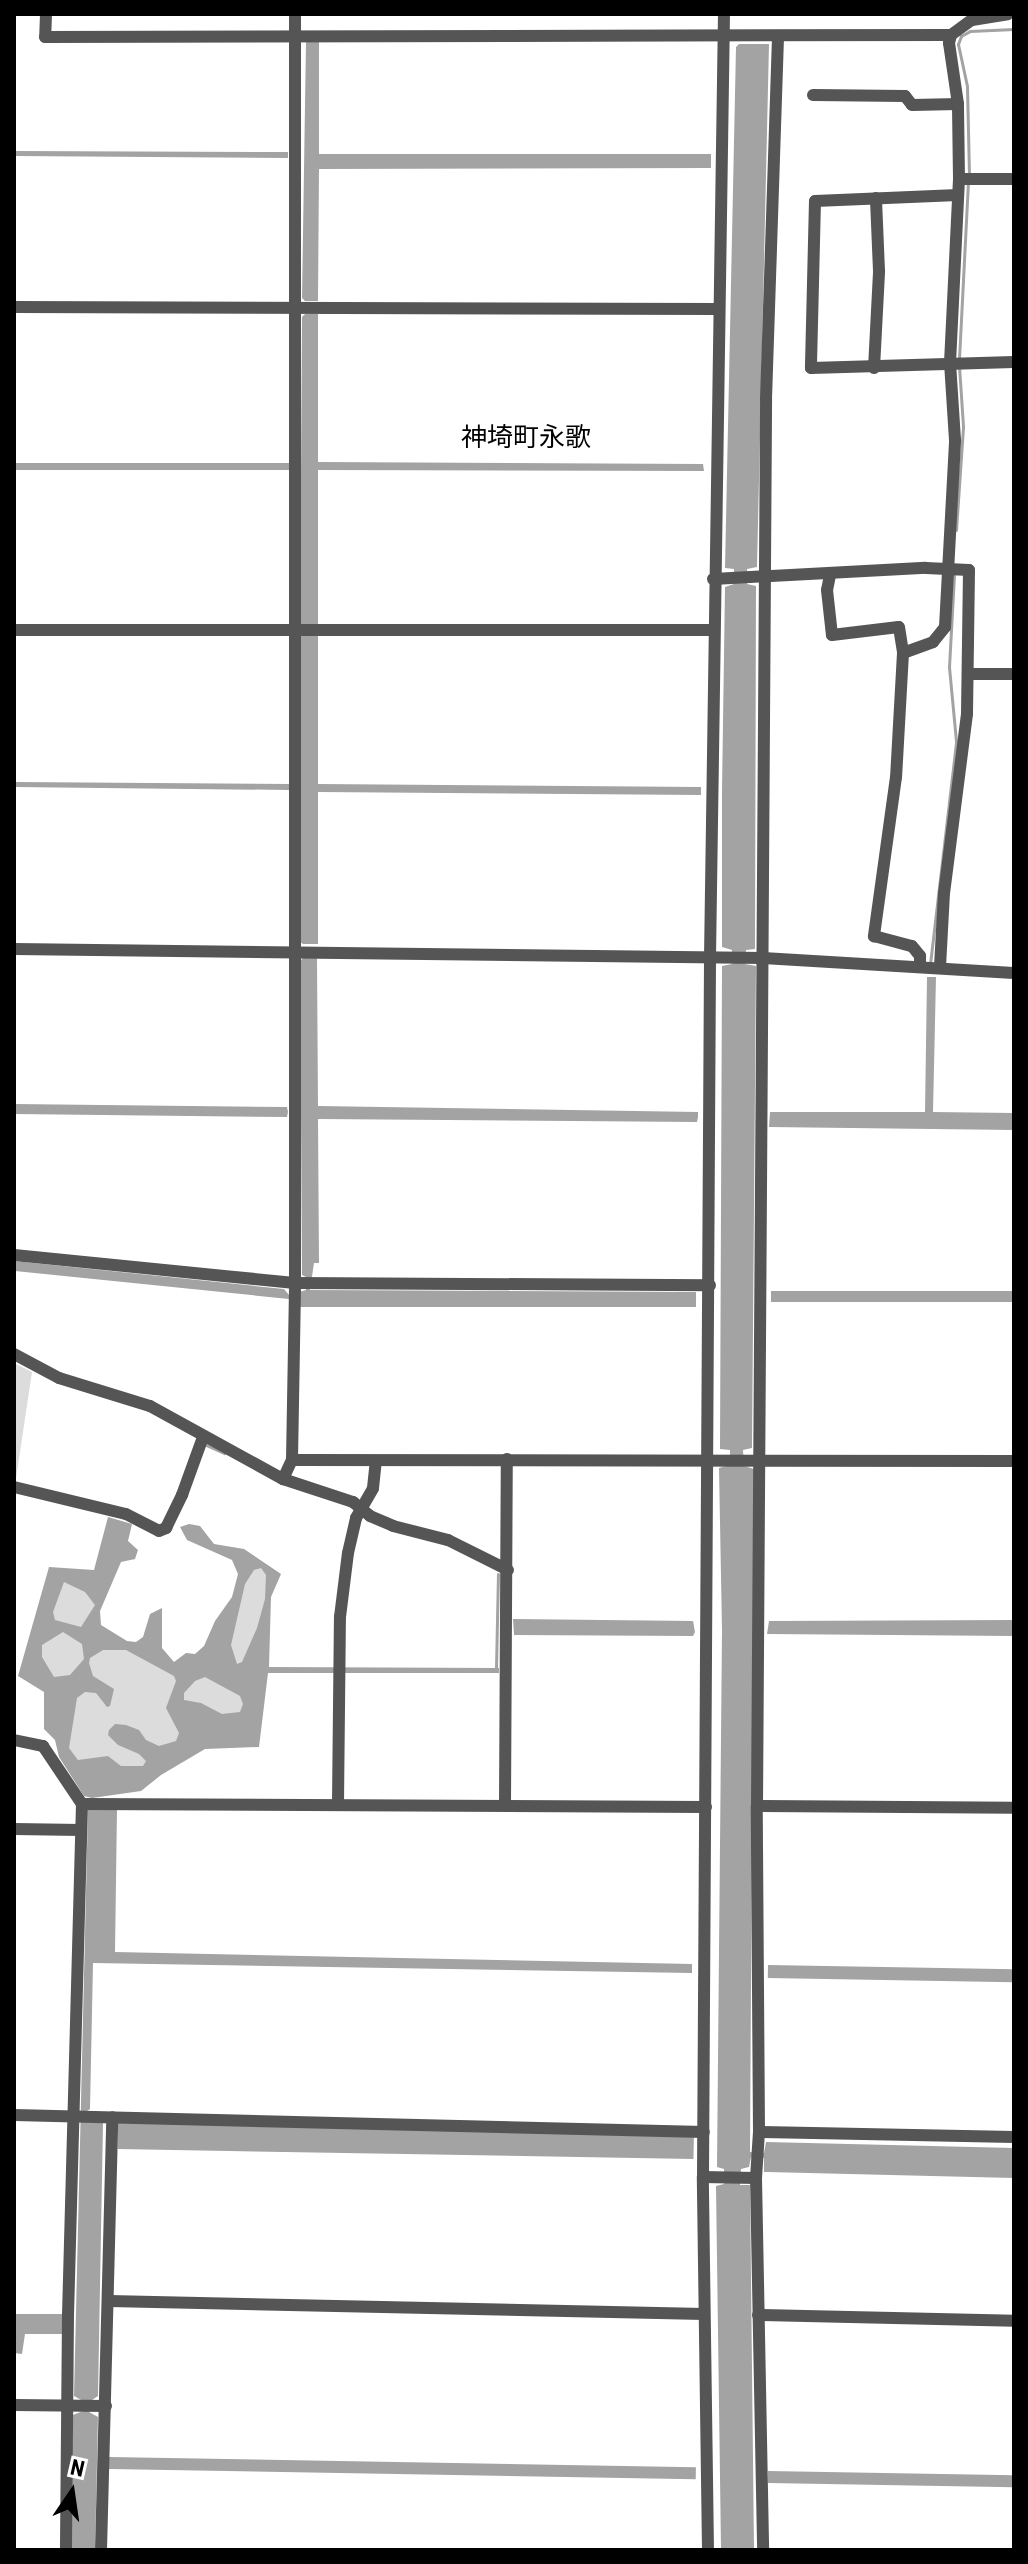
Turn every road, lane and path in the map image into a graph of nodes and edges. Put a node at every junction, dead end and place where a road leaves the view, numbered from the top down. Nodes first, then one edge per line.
1 (46, 14) edge
2 (295, 14) edge
3 (724, 14) edge
4 (1008, 14) edge
5 (295, 34) junction
6 (951, 35) junction
7 (724, 36) junction
8 (778, 36) junction
9 (813, 95) dead end
10 (958, 104) junction
11 (965, 179) junction
12 (1014, 179) edge
13 (958, 195) junction
14 (876, 198) junction
15 (14, 307) edge
16 (296, 308) junction
17 (718, 309) junction
18 (956, 362) junction
19 (1014, 362) edge
20 (874, 368) junction
21 (951, 569) junction
22 (830, 575) junction
23 (765, 577) junction
24 (713, 579) junction
25 (14, 630) edge
26 (295, 630) junction
27 (712, 630) junction
28 (903, 653) junction
29 (968, 674) junction
30 (1014, 674) edge
31 (14, 949) edge
32 (294, 951) junction
33 (710, 957) junction
34 (763, 958) junction
35 (930, 968) junction
36 (1014, 973) edge
37 (14, 1255) edge
38 (304, 1283) junction
39 (710, 1285) junction
40 (14, 1354) edge
41 (203, 1437) junction
42 (507, 1459) junction
43 (292, 1460) junction
44 (708, 1460) junction
45 (754, 1460) junction
46 (376, 1461) junction
47 (1014, 1461) edge
48 (283, 1479) junction
49 (14, 1487) edge
50 (361, 1509) junction
51 (508, 1570) junction
52 (14, 1740) edge
53 (338, 1803) junction
54 (82, 1804) junction
55 (505, 1804) junction
56 (757, 1806) junction
57 (706, 1807) junction
58 (1014, 1808) edge
59 (14, 1829) edge
60 (81, 1830) junction
61 (14, 2115) edge
62 (81, 2117) junction
63 (112, 2117) junction
64 (704, 2132) junction
65 (759, 2132) junction
66 (1014, 2137) edge
67 (703, 2177) junction
68 (749, 2178) junction
69 (109, 2301) junction
70 (704, 2314) junction
71 (758, 2315) junction
72 (1014, 2321) edge
73 (14, 2405) edge
74 (80, 2405) junction
75 (106, 2406) junction
76 (66, 2550) edge
77 (101, 2550) edge
78 (708, 2550) edge
79 (763, 2550) edge

1 - 5 street
2 - 5 street
3 - 7 street
4 - 6 street
5 - 7 street
5 - 16 street
6 - 8 street
6 - 10 street
7 - 8 street
7 - 17 street
8 - 23 street
9 - 10 street
10 - 11 street
11 - 12 street
11 - 13 street
13 - 14 street
13 - 18 street
14 - 20 street
14 - 20 street
15 - 16 street
16 - 17 street
16 - 26 street
17 - 24 street
18 - 19 street
18 - 20 street
18 - 21 street
21 - 22 street
21 - 28 street
21 - 29 street
22 - 23 street
22 - 28 street
23 - 24 street
23 - 34 street
24 - 27 street
25 - 26 street
26 - 27 street
26 - 32 street
27 - 33 street
28 - 35 street
29 - 30 street
29 - 35 street
31 - 32 street
32 - 33 street
32 - 38 street
33 - 34 street
33 - 39 street
34 - 35 street
34 - 45 street
35 - 36 street
37 - 38 street
38 - 39 street
38 - 43 street
39 - 44 street
40 - 41 street
41 - 48 street
41 - 49 street
42 - 44 street
42 - 46 street
42 - 51 street
43 - 46 street
43 - 48 street
44 - 45 street
44 - 57 street
45 - 47 street
45 - 56 street
46 - 50 street
48 - 50 street
50 - 51 street
50 - 53 street
51 - 55 street
52 - 54 street
53 - 54 street
53 - 55 street
54 - 60 street
55 - 57 street
56 - 58 street
56 - 65 street
57 - 64 street
59 - 60 street
60 - 62 street
61 - 62 street
62 - 63 street
62 - 74 street
63 - 64 street
63 - 69 street
64 - 67 street
65 - 66 street
65 - 68 street
67 - 68 street
67 - 70 street
68 - 71 street
69 - 70 street
69 - 75 street
70 - 78 street
71 - 72 street
71 - 79 street
73 - 74 street
74 - 75 street
74 - 76 street
75 - 77 street

